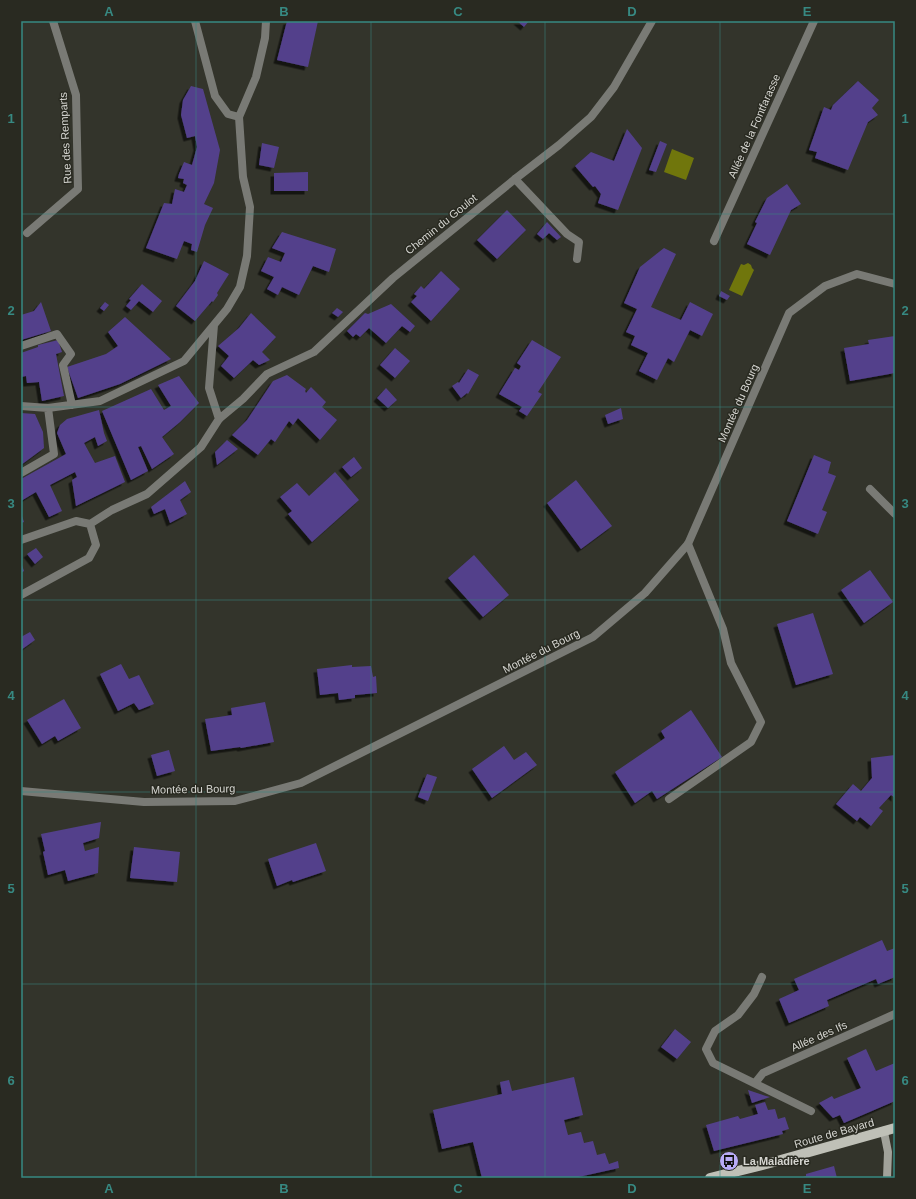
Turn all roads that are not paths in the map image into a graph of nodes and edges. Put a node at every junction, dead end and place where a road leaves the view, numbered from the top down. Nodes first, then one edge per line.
1 (53, 21) edge
2 (195, 21) edge
3 (266, 21) edge
4 (652, 21) edge
5 (814, 21) edge
6 (239, 117) junction
7 (515, 179) junction
8 (27, 233) dead end
9 (714, 241) dead end
10 (577, 259) dead end
11 (895, 284) edge
12 (214, 325) junction
13 (21, 346) edge
14 (72, 405) junction
15 (21, 406) edge
16 (48, 408) junction
17 (219, 418) junction
18 (21, 473) edge
19 (870, 489) dead end
20 (895, 514) edge
21 (90, 524) junction
22 (21, 540) edge
23 (688, 544) junction
24 (21, 595) edge
25 (21, 791) edge
26 (669, 799) dead end
27 (762, 977) dead end
28 (895, 1014) edge
29 (755, 1083) junction
30 (811, 1111) dead end
31 (895, 1128) edge
32 (884, 1132) junction
33 (710, 1178) edge
34 (887, 1178) edge

1 - 8 street, Rue des Remparts
2 - 6 street
3 - 6 street
4 - 7 street, Chemin du Goulot
5 - 9 street, Allée de la Fontfarasse
6 - 12 street
7 - 10 street
7 - 17 street, Chemin du Goulot
11 - 23 street, Montée du Bourg
12 - 14 street
12 - 17 street
13 - 14 street
14 - 16 street
15 - 16 street
16 - 18 street
17 - 21 street, Chemin du Goulot
19 - 20 street
21 - 22 street
21 - 24 street
23 - 25 street, Montée du Bourg
23 - 26 street
27 - 29 street
28 - 29 street, Allée des Ifs
29 - 30 street
31 - 32 main road, Route de Bayard
32 - 33 main road, Route de Bayard
32 - 34 main road

